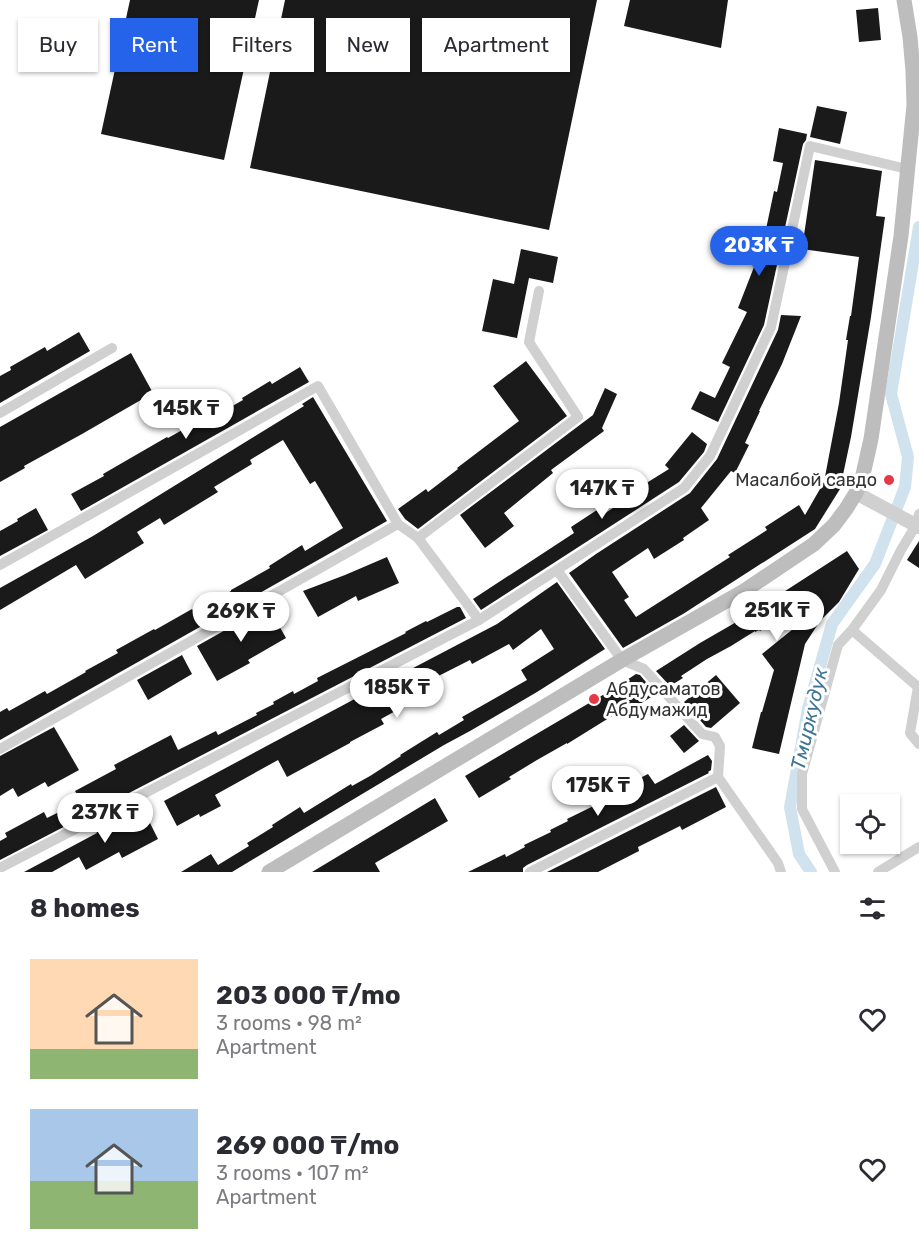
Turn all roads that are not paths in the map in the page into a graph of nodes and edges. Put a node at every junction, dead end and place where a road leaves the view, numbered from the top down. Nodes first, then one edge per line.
1 (904, 0) edge
2 (917, 104) edge
3 (907, 170) junction
4 (539, 291) dead end
5 (112, 348) dead end
6 (0, 413) edge
7 (856, 493) junction
8 (918, 522) edge
9 (398, 524) junction
10 (418, 538) junction
11 (0, 565) edge
12 (557, 570) junction
13 (479, 620) junction
14 (852, 630) junction
15 (622, 660) junction
16 (919, 744) edge
17 (0, 749) edge
18 (717, 777) junction
19 (919, 847) edge
20 (0, 868) edge
21 (268, 872) edge
22 (530, 872) edge
23 (781, 872) edge
24 (835, 872) edge
25 (878, 872) edge

1 - 2 main road
2 - 3 main road
3 - 7 main road
3 - 12 street
4 - 10 street
5 - 6 street
7 - 8 street
7 - 15 main road
8 - 14 street
9 - 10 street
9 - 11 street
9 - 17 street
10 - 13 street
12 - 13 street
12 - 15 street
13 - 20 street
14 - 16 street
14 - 24 street
15 - 18 street
15 - 21 main road
18 - 22 street
18 - 23 street
19 - 25 street

